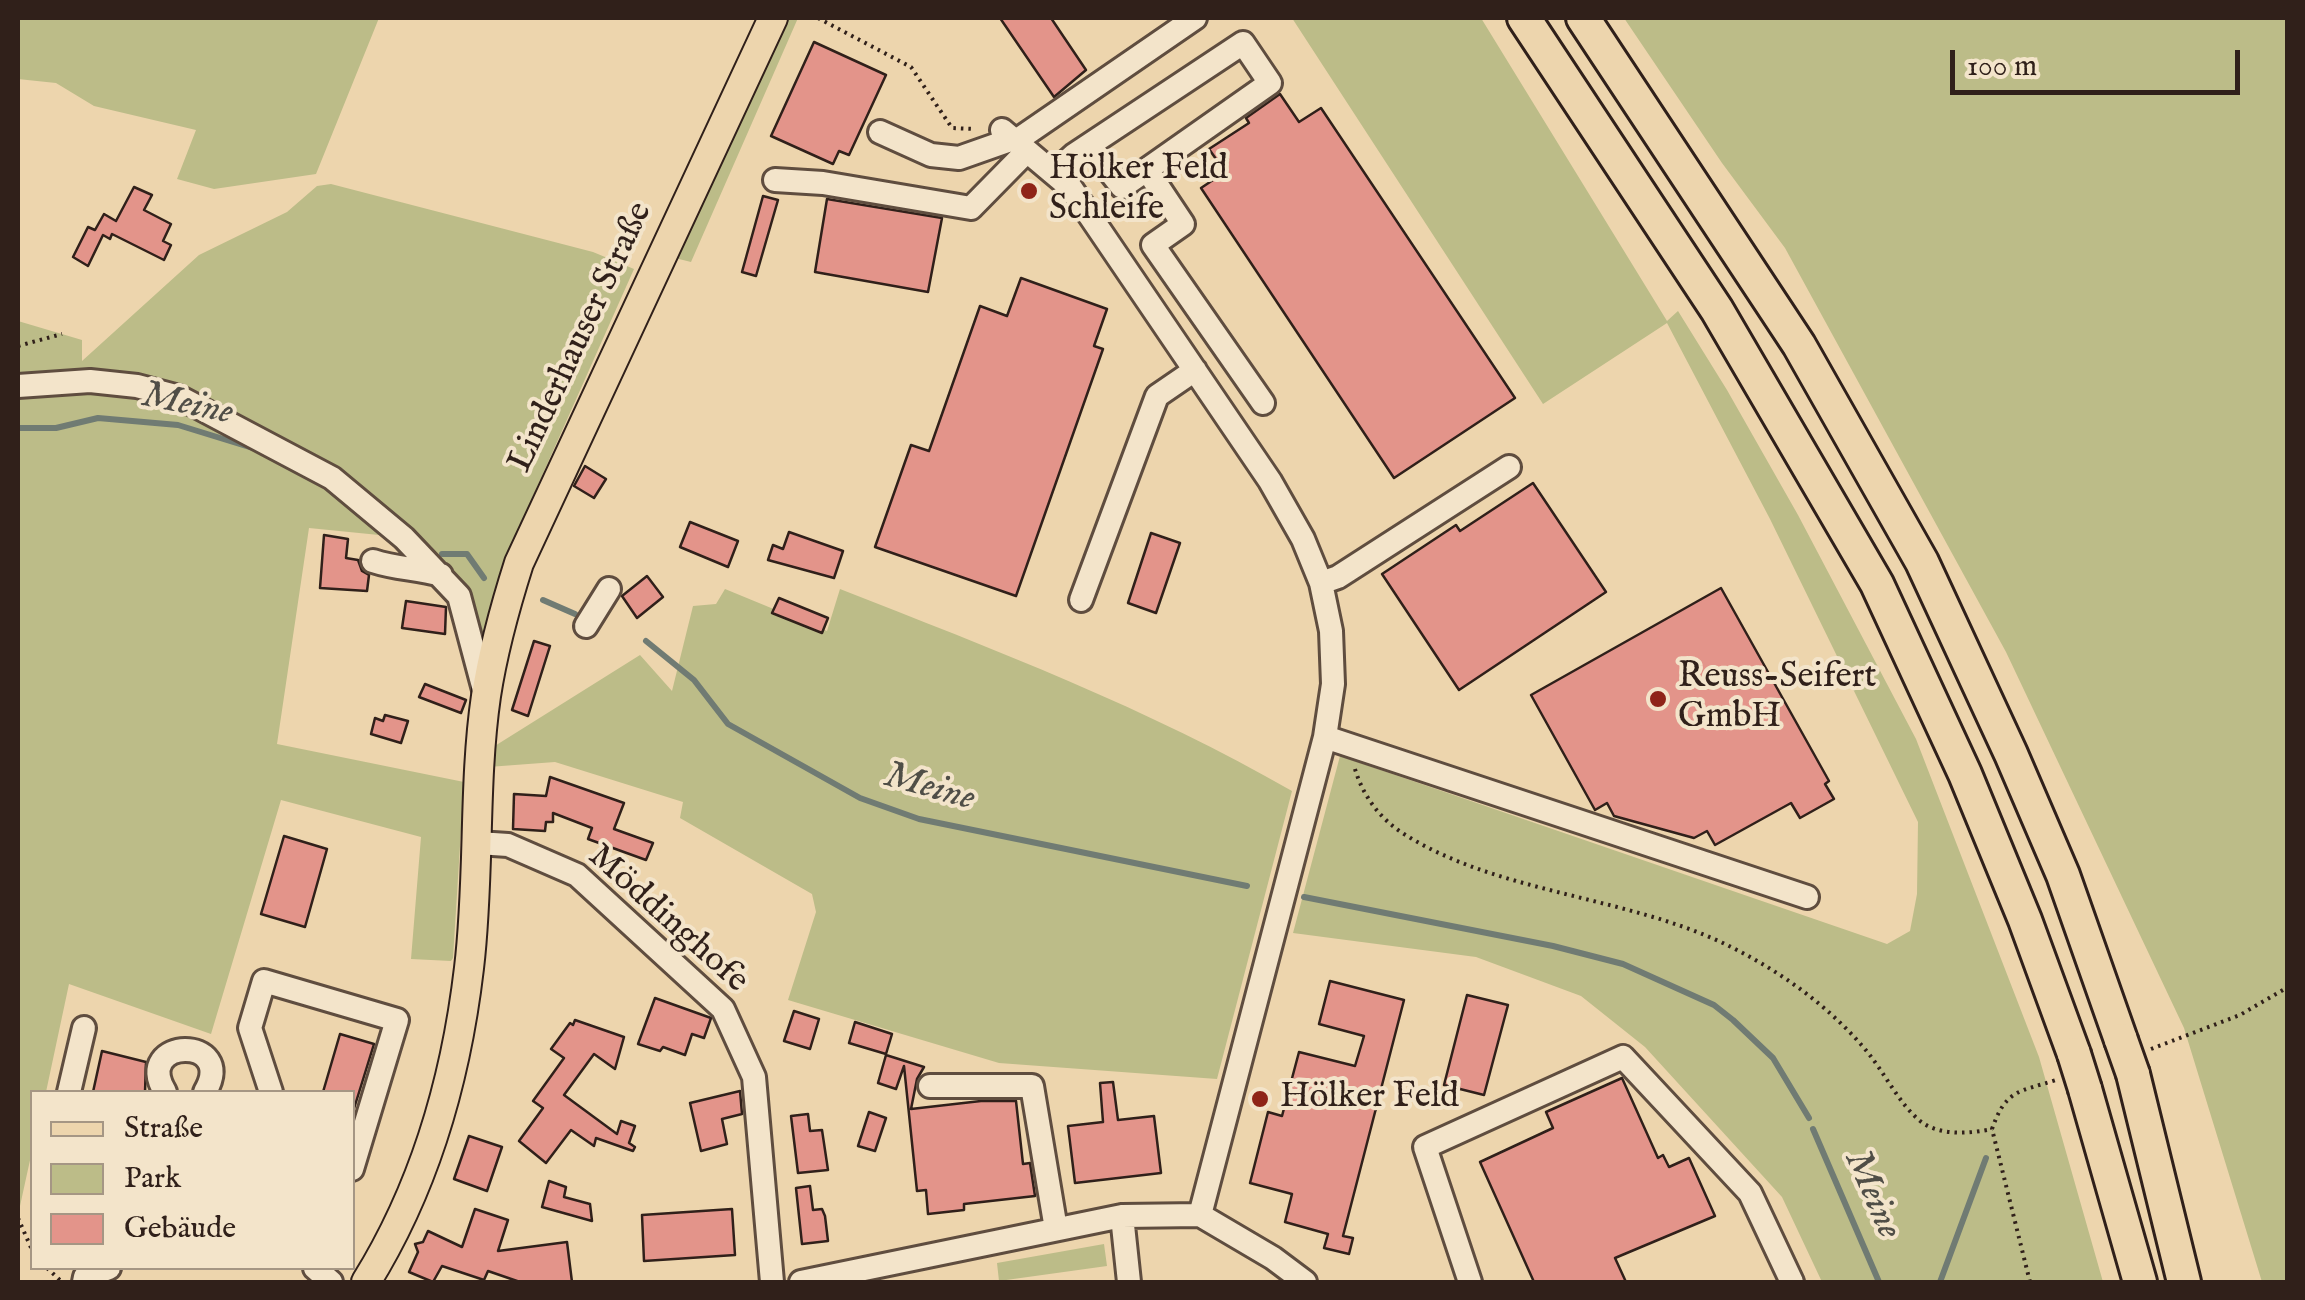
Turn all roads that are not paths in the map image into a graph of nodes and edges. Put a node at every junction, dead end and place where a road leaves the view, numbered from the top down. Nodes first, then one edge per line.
1 (773, 18) edge
2 (1195, 18) edge
3 (1524, 18) edge
4 (1582, 18) edge
5 (880, 132) dead end
6 (1014, 140) junction
7 (1088, 145) junction
8 (1147, 170) junction
9 (1054, 173) junction
10 (774, 180) dead end
11 (1195, 370) junction
12 (18, 386) edge
13 (1263, 403) dead end
14 (1508, 467) dead end
15 (373, 561) dead end
16 (443, 576) junction
17 (1320, 583) junction
18 (609, 589) dead end
19 (1081, 600) dead end
20 (586, 626) dead end
21 (486, 699) junction
22 (1325, 738) junction
23 (478, 843) junction
24 (1807, 897) dead end
25 (84, 1028) dead end
26 (930, 1086) dead end
27 (68, 1090) edge
28 (165, 1090) edge
29 (206, 1090) edge
30 (269, 1090) edge
31 (355, 1159) edge
32 (1200, 1215) junction
33 (1122, 1216) junction
34 (1056, 1229) junction
35 (102, 1270) edge
36 (77, 1277) edge
37 (366, 1282) edge
38 (772, 1282) edge
39 (800, 1282) edge
40 (1130, 1282) edge
41 (1304, 1282) edge
42 (1470, 1282) edge
43 (1792, 1282) edge
44 (2140, 1282) edge
45 (2184, 1282) edge

1 - 21 main road, Linderhauser Straße
2 - 6 street
3 - 44 highway, bridge
4 - 45 highway, bridge
5 - 6 street
6 - 9 street
6 - 10 street
7 - 8 street
7 - 8 street
7 - 9 street
8 - 13 street
9 - 11 street
11 - 17 street
11 - 19 street
12 - 16 street, Linderhauser Straße
14 - 17 street
15 - 16 street
16 - 21 street, Linderhauser Straße
17 - 22 street
18 - 20 street
21 - 23 main road, Linderhauser Straße
22 - 24 street
22 - 32 street
23 - 37 main road, Linderhauser Straße
23 - 38 street, Möddinghofe
25 - 27 street
26 - 34 street
28 - 29 street
30 - 31 street
32 - 33 street
32 - 41 street
33 - 34 street
33 - 40 street
34 - 39 street
35 - 36 street
42 - 43 street

